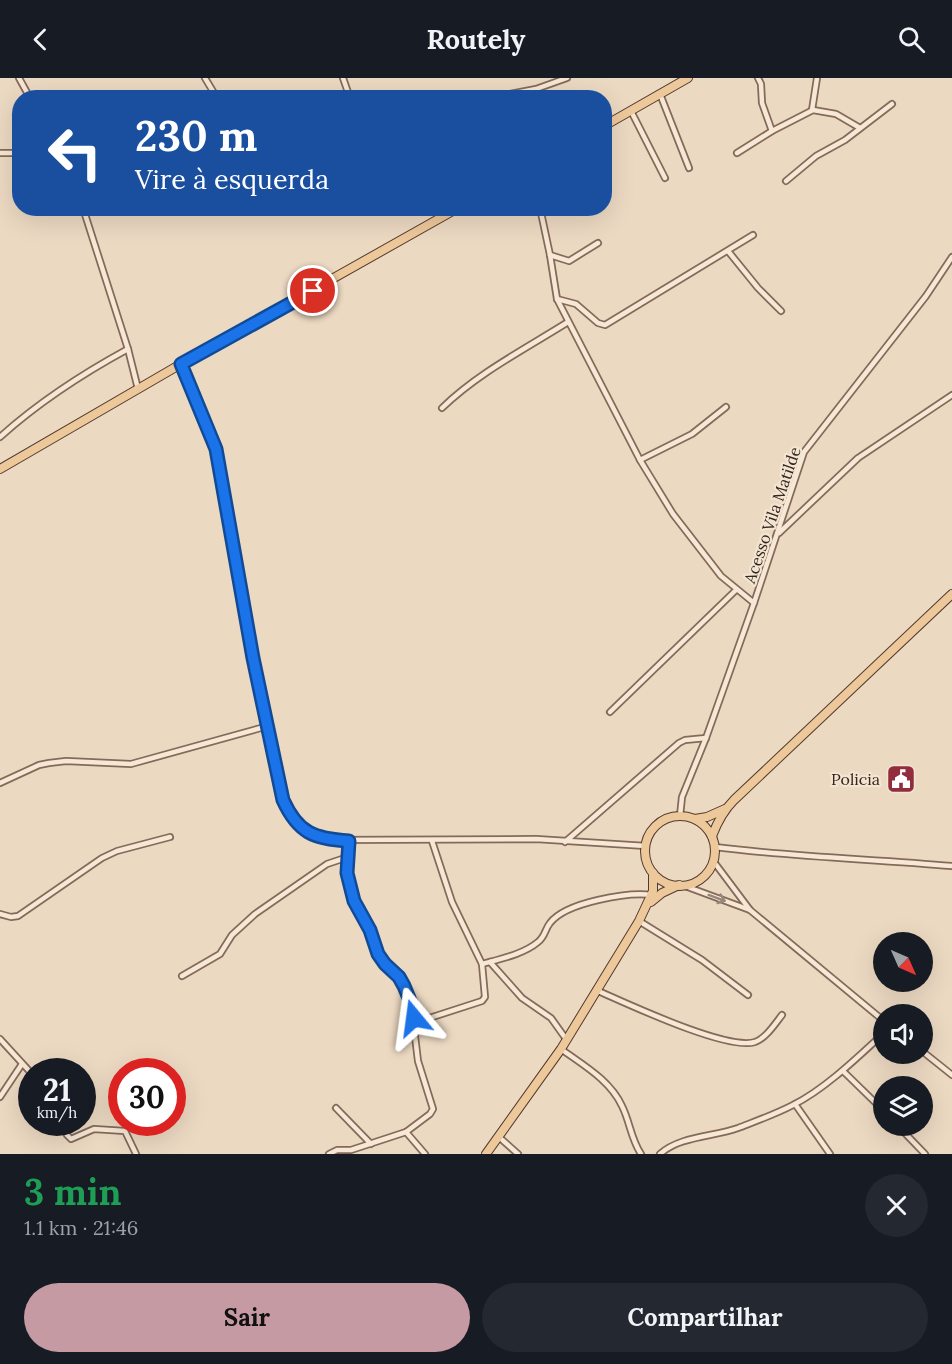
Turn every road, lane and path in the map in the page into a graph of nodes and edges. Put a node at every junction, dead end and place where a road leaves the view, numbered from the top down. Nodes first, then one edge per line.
1 (567, 78) edge
2 (688, 78) edge
3 (758, 78) edge
4 (817, 78) edge
5 (531, 90) edge
6 (660, 94) junction
7 (892, 104) dead end
8 (812, 110) junction
9 (631, 111) junction
10 (612, 122) edge
11 (861, 128) junction
12 (772, 131) junction
13 (737, 153) dead end
14 (689, 168) dead end
15 (665, 178) dead end
16 (786, 181) dead end
17 (86, 216) edge
18 (444, 216) edge
19 (542, 216) edge
20 (753, 235) dead end
21 (598, 243) dead end
22 (728, 251) junction
23 (550, 255) junction
24 (952, 257) edge
25 (557, 299) junction
26 (781, 311) dead end
27 (568, 322) junction
28 (128, 350) junction
29 (181, 364) junction
30 (138, 390) junction
31 (952, 395) edge
32 (726, 407) dead end
33 (442, 408) dead end
34 (0, 437) edge
35 (640, 460) junction
36 (0, 469) edge
37 (778, 533) junction
38 (736, 590) junction
39 (952, 594) edge
40 (754, 603) junction
41 (610, 712) dead end
42 (268, 726) junction
43 (706, 738) junction
44 (0, 783) edge
45 (726, 808) junction
46 (681, 816) junction
47 (695, 819) junction
48 (712, 836) junction
49 (170, 837) dead end
50 (432, 840) junction
51 (349, 841) junction
52 (566, 842) junction
53 (646, 846) junction
54 (715, 847) junction
55 (348, 857) junction
56 (714, 862) junction
57 (952, 866) edge
58 (653, 873) junction
59 (682, 885) junction
60 (652, 895) junction
61 (648, 905) junction
62 (750, 910) junction
63 (0, 914) edge
64 (639, 921) junction
65 (490, 962) junction
66 (482, 964) junction
67 (182, 976) dead end
68 (596, 990) junction
69 (748, 995) dead end
70 (873, 1012) edge
71 (782, 1015) dead end
72 (414, 1023) junction
73 (0, 1039) edge
74 (567, 1039) junction
75 (873, 1043) edge
76 (561, 1049) junction
77 (18, 1059) edge
78 (933, 1059) edge
79 (18, 1070) edge
80 (843, 1071) junction
81 (951, 1072) edge
82 (0, 1097) edge
83 (873, 1101) edge
84 (795, 1104) junction
85 (336, 1108) dead end
86 (96, 1129) edge
87 (406, 1132) junction
88 (908, 1136) edge
89 (499, 1137) junction
90 (370, 1144) junction
91 (136, 1154) edge
92 (329, 1154) edge
93 (425, 1154) edge
94 (486, 1154) edge
95 (518, 1154) edge
96 (641, 1154) edge
97 (660, 1154) edge
98 (830, 1154) edge
99 (925, 1154) edge

1 - 5 street
2 - 6 main road
3 - 12 street
4 - 8 street
6 - 9 main road
6 - 14 street
7 - 11 street
8 - 11 street
8 - 12 street
9 - 10 main road
9 - 15 street
11 - 16 street
12 - 13 street
17 - 28 street
18 - 29 main road
19 - 23 street
20 - 22 street
21 - 23 street
22 - 25 street
22 - 26 street
23 - 25 street
24 - 37 street, Acesso Vila Matilde
25 - 27 street
27 - 33 street
27 - 35 street
28 - 30 street
28 - 34 street
29 - 30 main road
29 - 42 street
30 - 36 main road
31 - 37 street
32 - 35 street
35 - 38 street
37 - 40 street, Acesso Vila Matilde
38 - 40 street
38 - 41 street
39 - 45 main road
40 - 43 street, Acesso Vila Matilde
42 - 44 street
42 - 51 street
43 - 46 street, Acesso Vila Matilde
43 - 52 street
45 - 47 main road
45 - 48 main road
46 - 47 main road
46 - 53 main road
47 - 48 main road
48 - 54 main road
49 - 63 street
50 - 51 street
50 - 52 street
50 - 66 street
51 - 55 street
52 - 53 street
53 - 58 main road
54 - 56 main road
54 - 57 street
55 - 67 street
55 - 72 street
56 - 59 main road
56 - 62 street
58 - 59 main road
58 - 60 main road
59 - 61 main road
59 -> 62 street
60 - 61 main road
60 - 65 street
61 - 64 main road
62 - 70 street
64 - 68 main road
64 - 69 street
65 - 66 street
65 - 74 street
66 - 72 street
68 - 71 street
68 - 74 main road
72 - 87 street
73 - 77 street
74 - 76 main road
75 - 80 street
76 - 89 main road
76 - 96 street
78 - 81 street
79 - 82 street
80 - 83 street
80 - 84 street
84 - 97 street
84 - 98 street
85 - 90 street
86 - 91 street
87 - 90 street
87 - 93 street
88 - 99 street
89 - 94 main road
89 - 95 street
90 - 92 street

